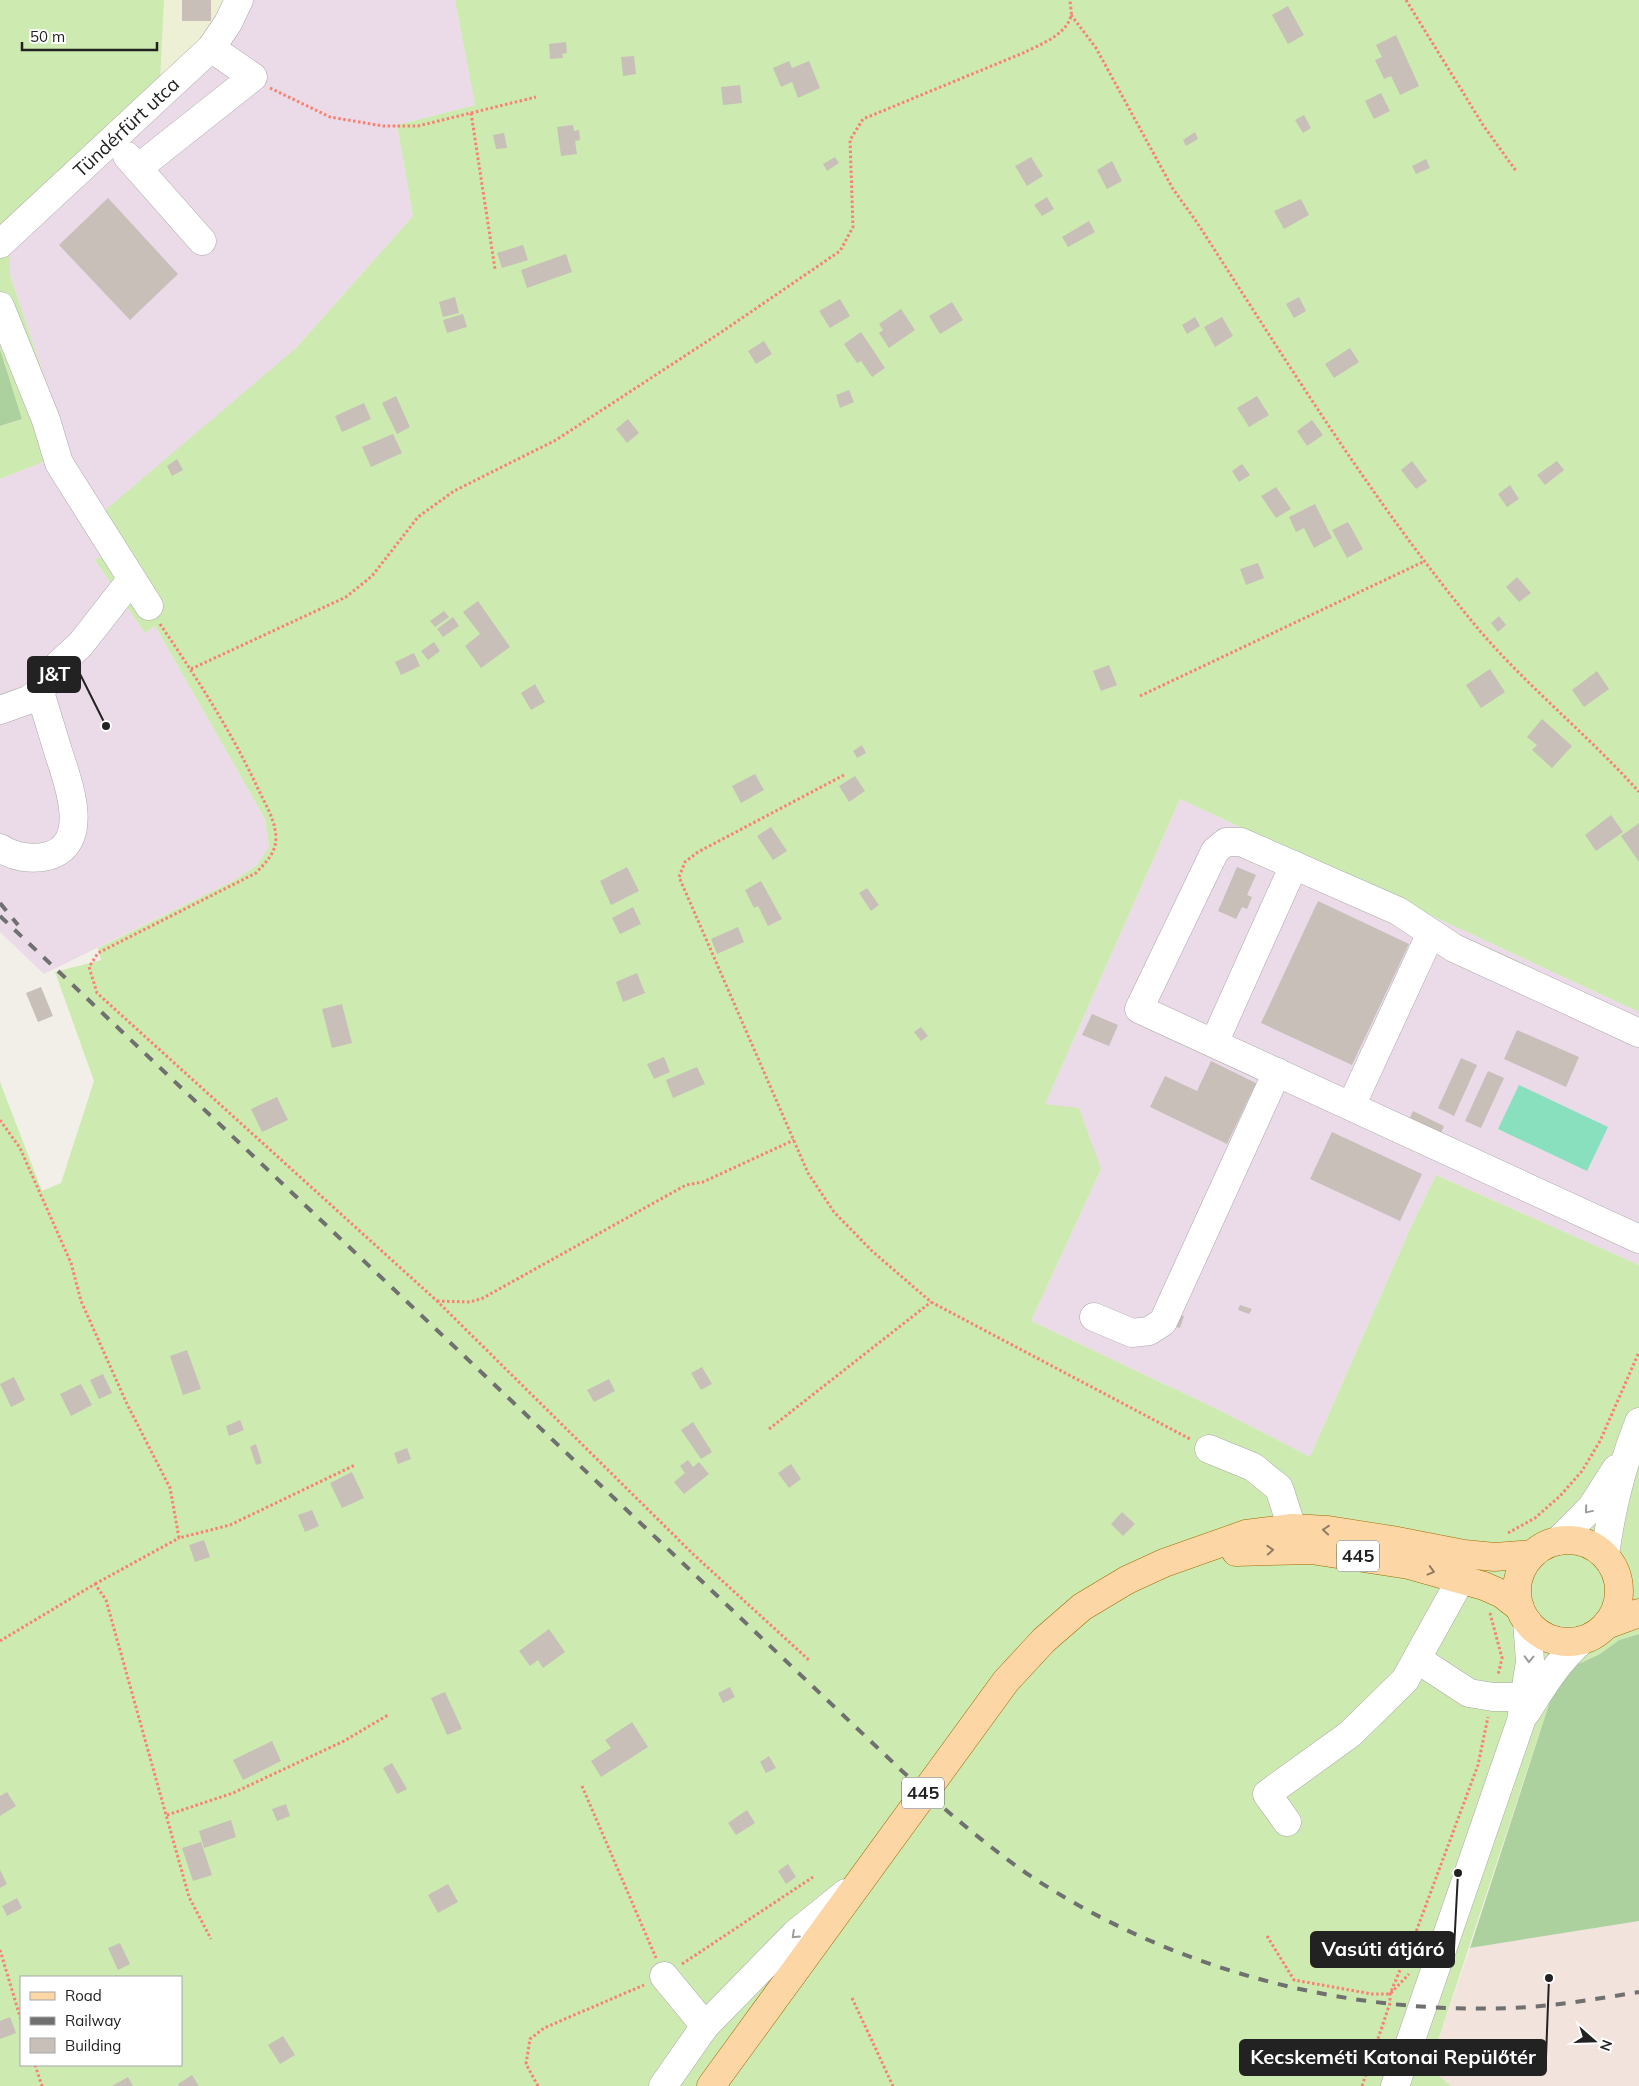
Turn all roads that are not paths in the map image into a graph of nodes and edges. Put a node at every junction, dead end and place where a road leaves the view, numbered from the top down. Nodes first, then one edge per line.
1 (239, 0) edge
2 (211, 48) junction
3 (112, 140) junction
4 (138, 168) junction
5 (202, 241) dead end
6 (0, 244) edge
7 (0, 306) edge
8 (131, 580) junction
9 (149, 606) road end
10 (40, 692) junction
11 (0, 710) edge
12 (0, 848) edge
13 (1294, 865) junction
14 (1431, 933) junction
15 (1639, 1033) edge
16 (1214, 1043) junction
17 (1276, 1072) junction
18 (1350, 1106) junction
19 (1639, 1239) edge
20 (1094, 1317) dead end
21 (1639, 1422) edge
22 (1209, 1449) road end
23 (1629, 1471) edge
24 (1292, 1528) junction
25 (1558, 1541) junction
26 (1533, 1554) junction
27 (1187, 1556) junction
28 (1609, 1562) junction
29 (1473, 1582) junction
30 (1639, 1583) edge
31 (1639, 1613) edge
32 (1524, 1615) junction
33 (1606, 1625) junction
34 (1581, 1641) junction
35 (1417, 1659) junction
36 (1523, 1709) junction
37 (1287, 1822) dead end
38 (859, 1882) junction
39 (664, 1976) road end
40 (705, 2026) junction
41 (663, 2086) edge
42 (711, 2086) edge
43 (1395, 2086) edge

1 - 2 street, Tündérfürt utca
2 - 3 street, Tündérfürt utca
2 - 4 street
3 - 4 street
3 - 6 street, Tündérfürt utca
4 - 5 street
7 - 8 street
8 - 9 street
8 - 10 street
10 - 11 street
10 - 12 street
13 - 14 street
13 - 16 street
13 - 16 street
14 - 15 street
14 - 18 street
16 - 17 street
17 - 18 street
17 - 20 street
18 - 19 street
21 - 23 street
22 - 24 street
23 -> 25 street
23 - 28 street
26 -> 24 main road, 445
24 - 27 main road, 445
25 - 26 main road, 445
25 - 28 main road
26 - 32 main road, 445
27 -> 29 main road, 445
27 - 38 main road, 445
28 - 30 main road
28 - 33 main road
29 - 32 main road, 445
29 - 35 street
31 - 33 main road
32 - 34 main road, 445
32 -> 36 street
33 - 34 main road
34 - 36 street
35 - 36 street
35 - 37 street
36 - 43 street
38 -> 40 street
38 - 42 main road, 445
39 - 40 street
40 - 41 street

